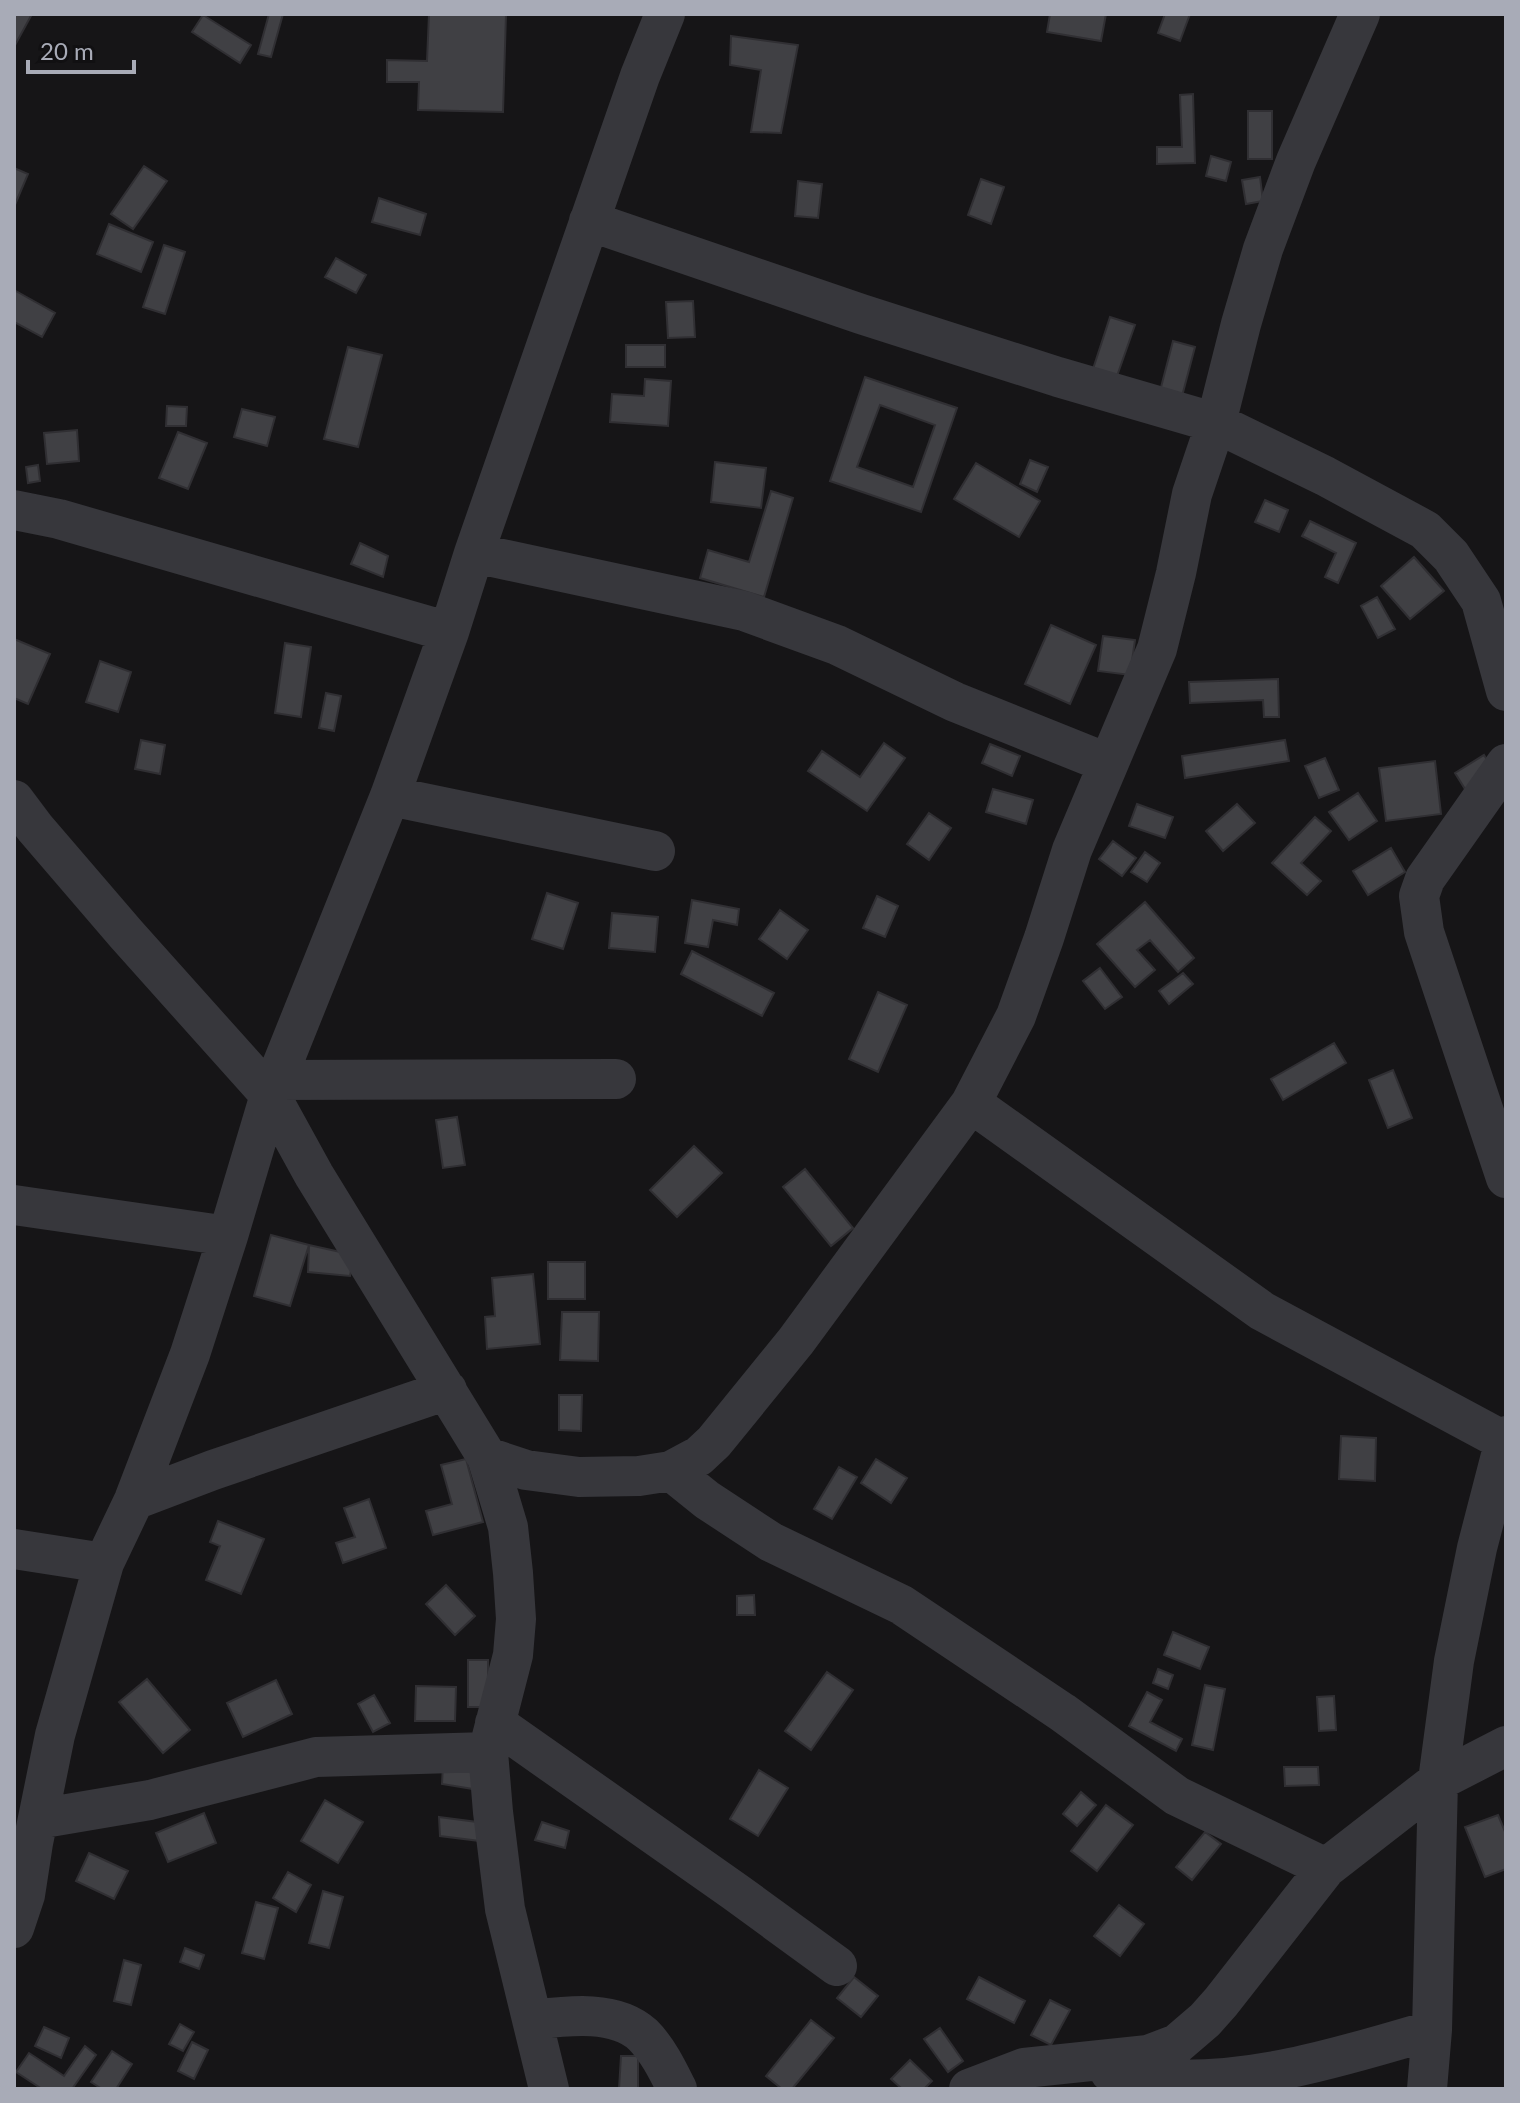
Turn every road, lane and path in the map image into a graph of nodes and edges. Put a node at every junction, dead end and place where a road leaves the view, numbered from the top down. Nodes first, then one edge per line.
1 (665, 14) edge
2 (1360, 14) edge
3 (589, 221) junction
4 (1216, 423) junction
5 (14, 510) edge
6 (474, 553) junction
7 (449, 632) junction
8 (1506, 691) edge
9 (1107, 763) junction
10 (1506, 764) edge
11 (390, 796) junction
12 (14, 800) edge
13 (655, 851) dead end
14 (616, 1079) dead end
15 (273, 1087) junction
16 (971, 1103) junction
17 (1506, 1178) edge
18 (14, 1205) edge
19 (228, 1236) junction
20 (447, 1390) junction
21 (1505, 1439) edge
22 (487, 1457) junction
23 (671, 1471) junction
24 (134, 1500) junction
25 (14, 1549) edge
26 (104, 1563) junction
27 (492, 1738) junction
28 (1506, 1746) edge
29 (1438, 1781) junction
30 (38, 1819) junction
31 (1326, 1868) junction
32 (14, 1928) edge
33 (837, 1966) dead end
34 (532, 2020) junction
35 (1432, 2030) junction
36 (1079, 2062) junction
37 (549, 2089) edge
38 (677, 2089) edge
39 (969, 2089) edge
40 (1427, 2089) edge

1 - 3 street
2 - 4 street
3 - 4 street
3 - 6 street
4 - 8 street
4 - 9 street
5 - 7 street
6 - 7 street
6 - 9 street
7 - 11 street
9 - 16 street
10 - 17 street
11 - 13 street
11 - 15 street
12 - 15 street
14 - 15 street
15 - 19 street
15 - 20 street
16 - 21 street
16 - 23 street
18 - 19 street
19 - 24 street
20 - 22 street
20 - 24 street
21 - 29 street
22 - 23 street
22 - 27 street
23 - 31 street
24 - 26 street
25 - 26 street
26 - 30 street
27 - 30 street
27 - 33 street
27 - 34 street
28 - 29 street
29 - 31 street
29 - 35 street
30 - 32 street
31 - 36 street
34 - 37 street
34 - 38 street
35 - 36 street
35 - 40 street
36 - 39 street

